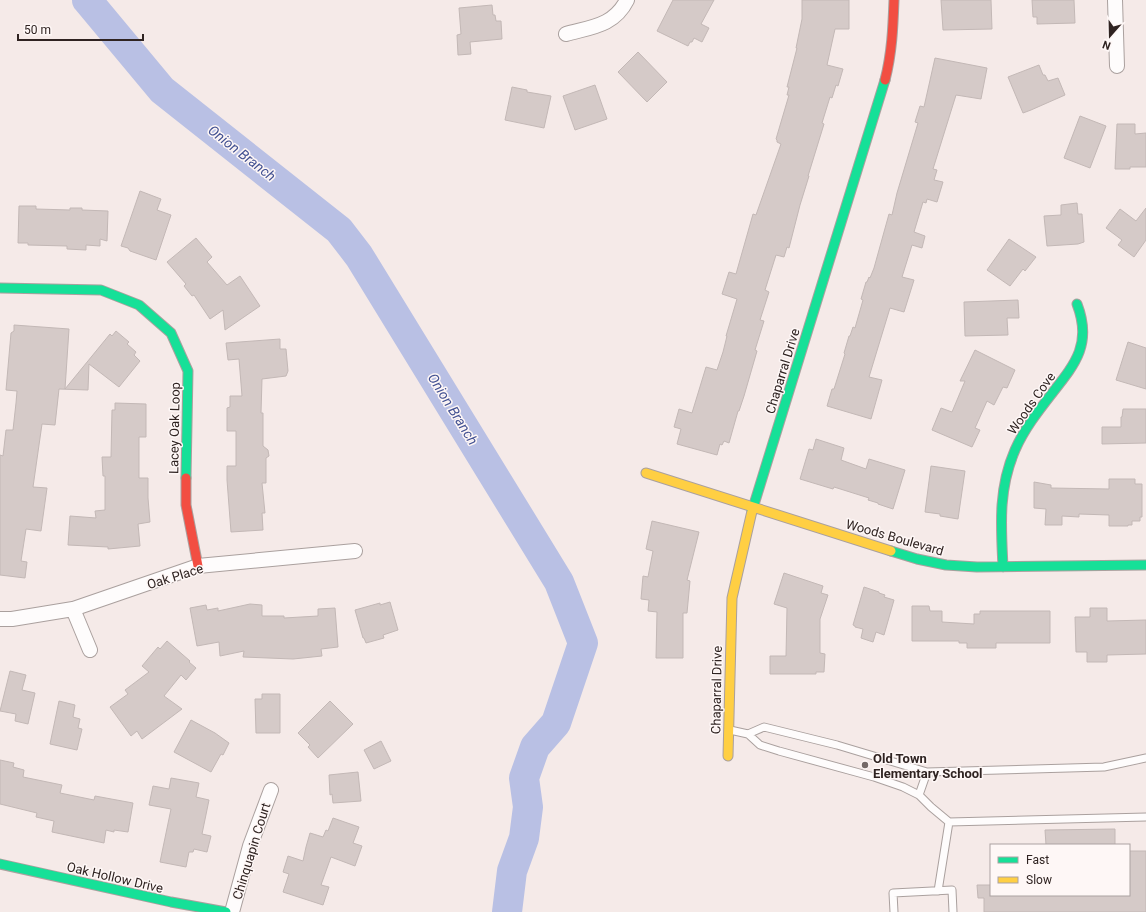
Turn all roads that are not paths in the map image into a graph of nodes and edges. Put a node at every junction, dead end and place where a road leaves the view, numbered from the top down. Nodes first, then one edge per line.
1 (627, 0) edge
2 (894, 0) edge
3 (1115, 0) edge
4 (566, 34) dead end
5 (1117, 66) dead end
6 (0, 288) edge
7 (1077, 304) dead end
8 (646, 473) dead end
9 (753, 508) junction
10 (355, 551) dead end
11 (1146, 565) edge
12 (198, 566) junction
13 (1003, 567) junction
14 (73, 609) junction
15 (0, 619) edge
16 (90, 650) dead end
17 (728, 730) junction
18 (748, 734) junction
19 (728, 756) dead end
20 (1146, 758) edge
21 (927, 772) junction
22 (270, 790) dead end
23 (919, 795) junction
24 (1146, 817) edge
25 (950, 822) junction
26 (0, 864) edge
27 (938, 891) junction
28 (226, 912) edge
29 (232, 912) edge
30 (894, 912) edge
31 (953, 912) edge

1 - 4 street
2 - 9 street, Chaparral Drive
3 - 5 street
6 - 12 street, Lacey Oak Loop
7 - 13 street, Woods Cove
8 - 9 street, Woods Boulevard
9 - 13 street, Woods Boulevard
9 - 17 street, Chaparral Drive
10 - 12 street, Oak Place
11 - 13 street, Woods Boulevard
12 - 14 street, Oak Place
14 - 15 street, Oak Place
14 - 16 street
17 - 18 lane
17 - 19 street, Chaparral Drive
18 - 21 lane
18 - 23 lane
20 - 21 lane
21 - 23 lane
22 - 29 street, Chinquapin Court
23 - 25 lane
24 - 25 lane
25 - 27 lane
26 - 28 street, Oak Hollow Drive
27 - 30 lane
27 - 31 lane

